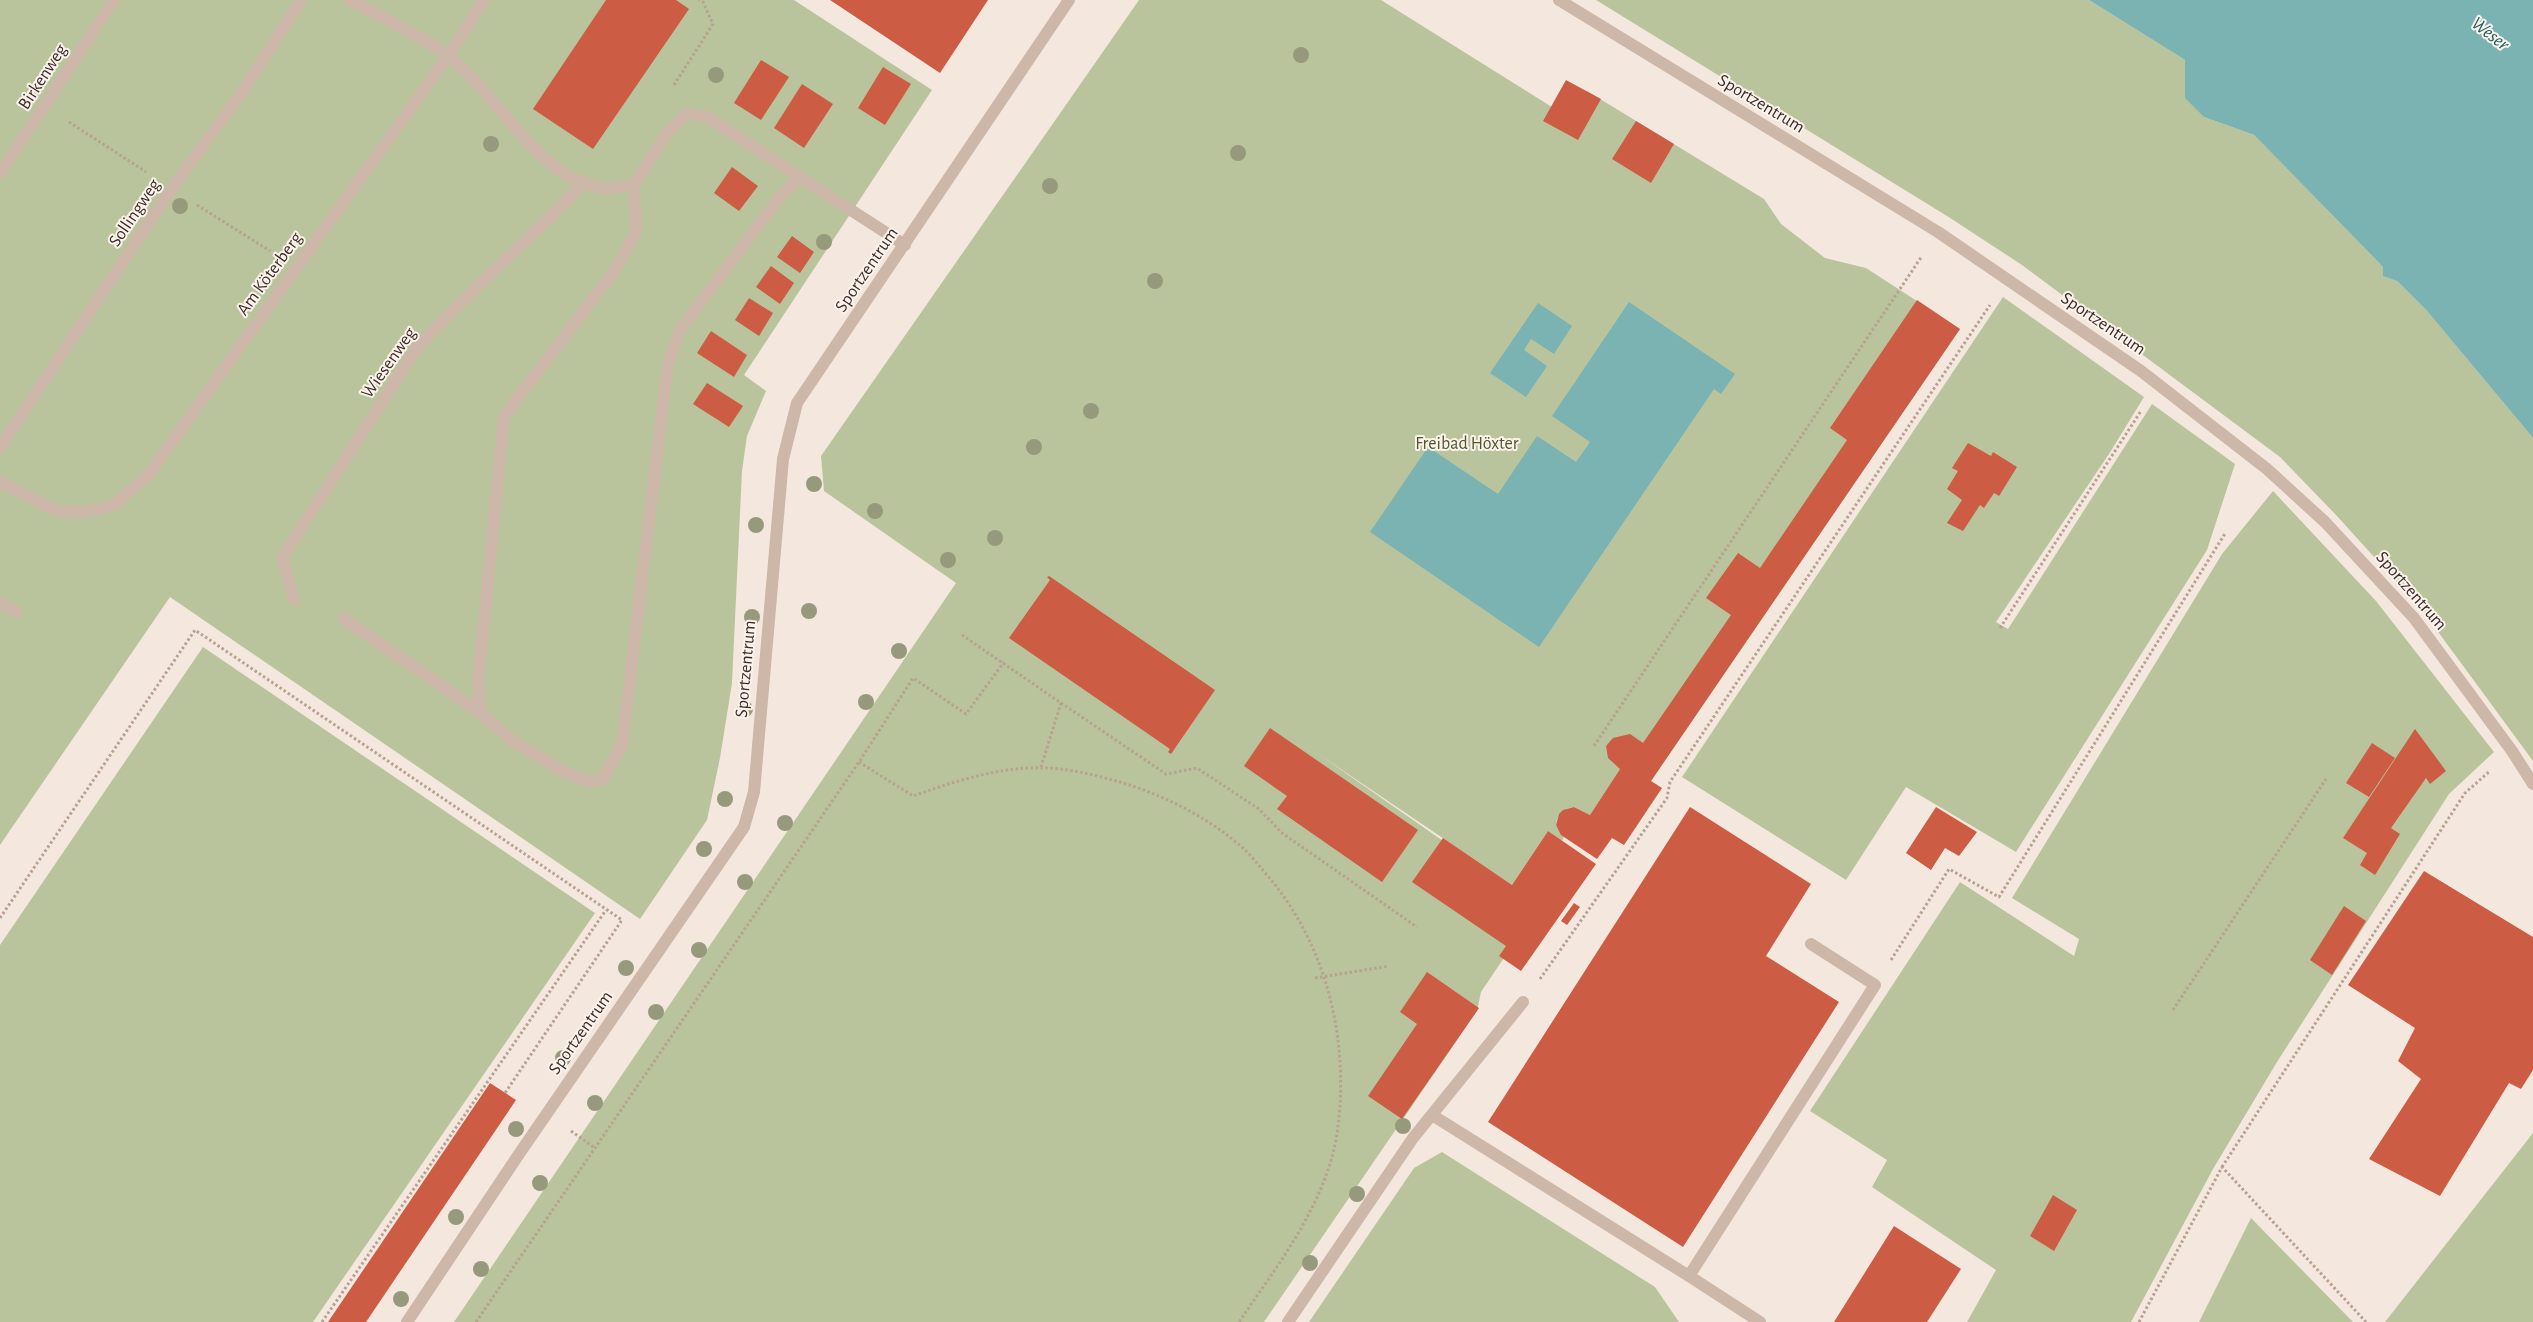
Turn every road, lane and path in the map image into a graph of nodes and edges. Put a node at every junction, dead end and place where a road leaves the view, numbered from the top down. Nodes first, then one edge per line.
1 (114, 0) edge
2 (301, 0) edge
3 (350, 0) edge
4 (484, 0) edge
5 (699, 0) edge
6 (1069, 0) edge
7 (1559, 0) edge
8 (448, 56) junction
9 (687, 113) junction
10 (0, 173) edge
11 (800, 178) junction
12 (584, 182) junction
13 (634, 185) junction
14 (1938, 232) junction
15 (905, 245) junction
16 (2007, 280) junction
17 (2158, 384) junction
18 (0, 447) edge
19 (0, 482) edge
20 (2226, 532) dead end
21 (294, 599) dead end
22 (0, 603) edge
23 (17, 612) dead end
24 (344, 619) dead end
25 (2000, 628) dead end
26 (962, 635) dead end
27 (1004, 662) junction
28 (1061, 703) junction
29 (481, 713) junction
30 (1594, 746) dead end
31 (2512, 751) junction
32 (859, 762) junction
33 (1041, 768) junction
34 (2326, 779) dead end
35 (2533, 784) edge
36 (606, 910) junction
37 (0, 918) edge
38 (1417, 927) dead end
39 (1811, 944) dead end
40 (1389, 966) dead end
41 (1325, 976) junction
42 (1315, 978) dead end
43 (1876, 985) junction
44 (1523, 1002) joint
45 (2173, 1010) dead end
46 (505, 1093) dead end
47 (1432, 1114) junction
48 (2222, 1167) junction
49 (1689, 1276) junction
50 (322, 1322) edge
51 (407, 1322) edge
52 (476, 1322) edge
53 (1239, 1322) edge
54 (1288, 1322) edge
55 (1760, 1322) edge
56 (2139, 1322) edge
57 (2366, 1322) edge

1 - 10 street, Birkenweg
2 - 18 street, Sollingweg
3 - 8 street
4 - 8 street, Am Köterberg
5 - 9 path
6 - 15 street, Sportzentrum
7 - 14 street, Sportzentrum
8 - 12 street
8 - 19 street, Am Köterberg
9 - 11 street
9 - 13 street
11 - 15 street
11 - 29 street
12 - 13 street
12 - 21 street, Wiesenweg
13 - 29 street
14 - 16 street, Sportzentrum
14 - 30 path
15 - 51 street, Sportzentrum
16 - 17 street, Sportzentrum
16 - 44 path
17 - 25 path
17 - 31 street, Sportzentrum
20 - 43 path
22 - 23 street
24 - 29 street
26 - 27 path
27 - 28 path
27 - 32 path
28 - 33 path
28 - 38 path
31 - 35 street, Sportzentrum
31 - 48 path
32 - 33 path
32 - 52 path
33 - 41 path
34 - 45 path
36 - 37 path
36 - 46 path
36 - 50 path
39 - 43 street
40 - 41 path
41 - 42 path
41 - 53 path
43 - 49 street
44 - 47 street
47 - 49 street
47 - 54 street
48 - 56 path
48 - 57 path
49 - 55 street

